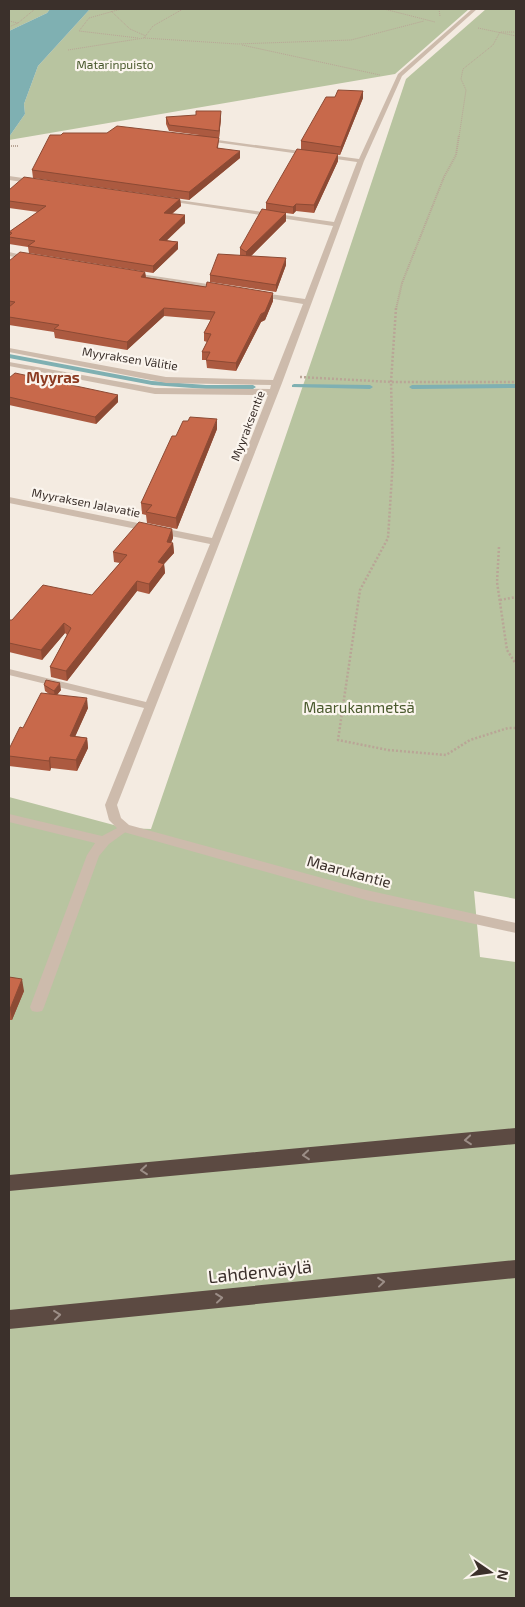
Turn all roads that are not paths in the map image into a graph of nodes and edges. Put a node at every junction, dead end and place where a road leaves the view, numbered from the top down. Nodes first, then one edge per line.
1 (475, 9) edge
2 (199, 139) edge
3 (361, 161) junction
4 (9, 178) edge
5 (49, 184) edge
6 (158, 199) edge
7 (337, 225) junction
8 (9, 254) edge
9 (41, 260) edge
10 (125, 273) edge
11 (227, 290) edge
12 (245, 292) edge
13 (307, 302) junction
14 (9, 350) edge
15 (9, 364) edge
16 (279, 380) junction
17 (274, 392) junction
18 (9, 500) edge
19 (216, 542) junction
20 (9, 672) edge
21 (149, 706) junction
22 (9, 818) edge
23 (125, 828) junction
24 (104, 841) junction
25 (516, 928) edge
26 (37, 1007) dead end
27 (516, 1136) edge
28 (9, 1183) edge
29 (516, 1268) edge
30 (9, 1320) edge

1 - 3 street, Myyraksentie
2 - 3 street
3 - 7 street, Myyraksentie
4 - 5 street
6 - 7 street
7 - 13 street, Myyraksentie
8 - 9 street
10 - 11 street
12 - 13 street
13 - 16 street, Myyraksentie
14 - 16 street, Myyraksen Välitie
15 - 17 street, Myyraksen Välitie
16 - 17 street, Myyraksentie
17 - 19 street, Myyraksentie
18 - 19 street, Myyraksen Jalavatie
19 - 21 street, Myyraksentie
20 - 21 street
21 - 23 street, Myyraksentie
22 - 24 street
23 - 24 street
23 - 25 street, Maarukantie
24 - 26 street
27 -> 28 highway
30 -> 29 highway, Lahdenväylä

